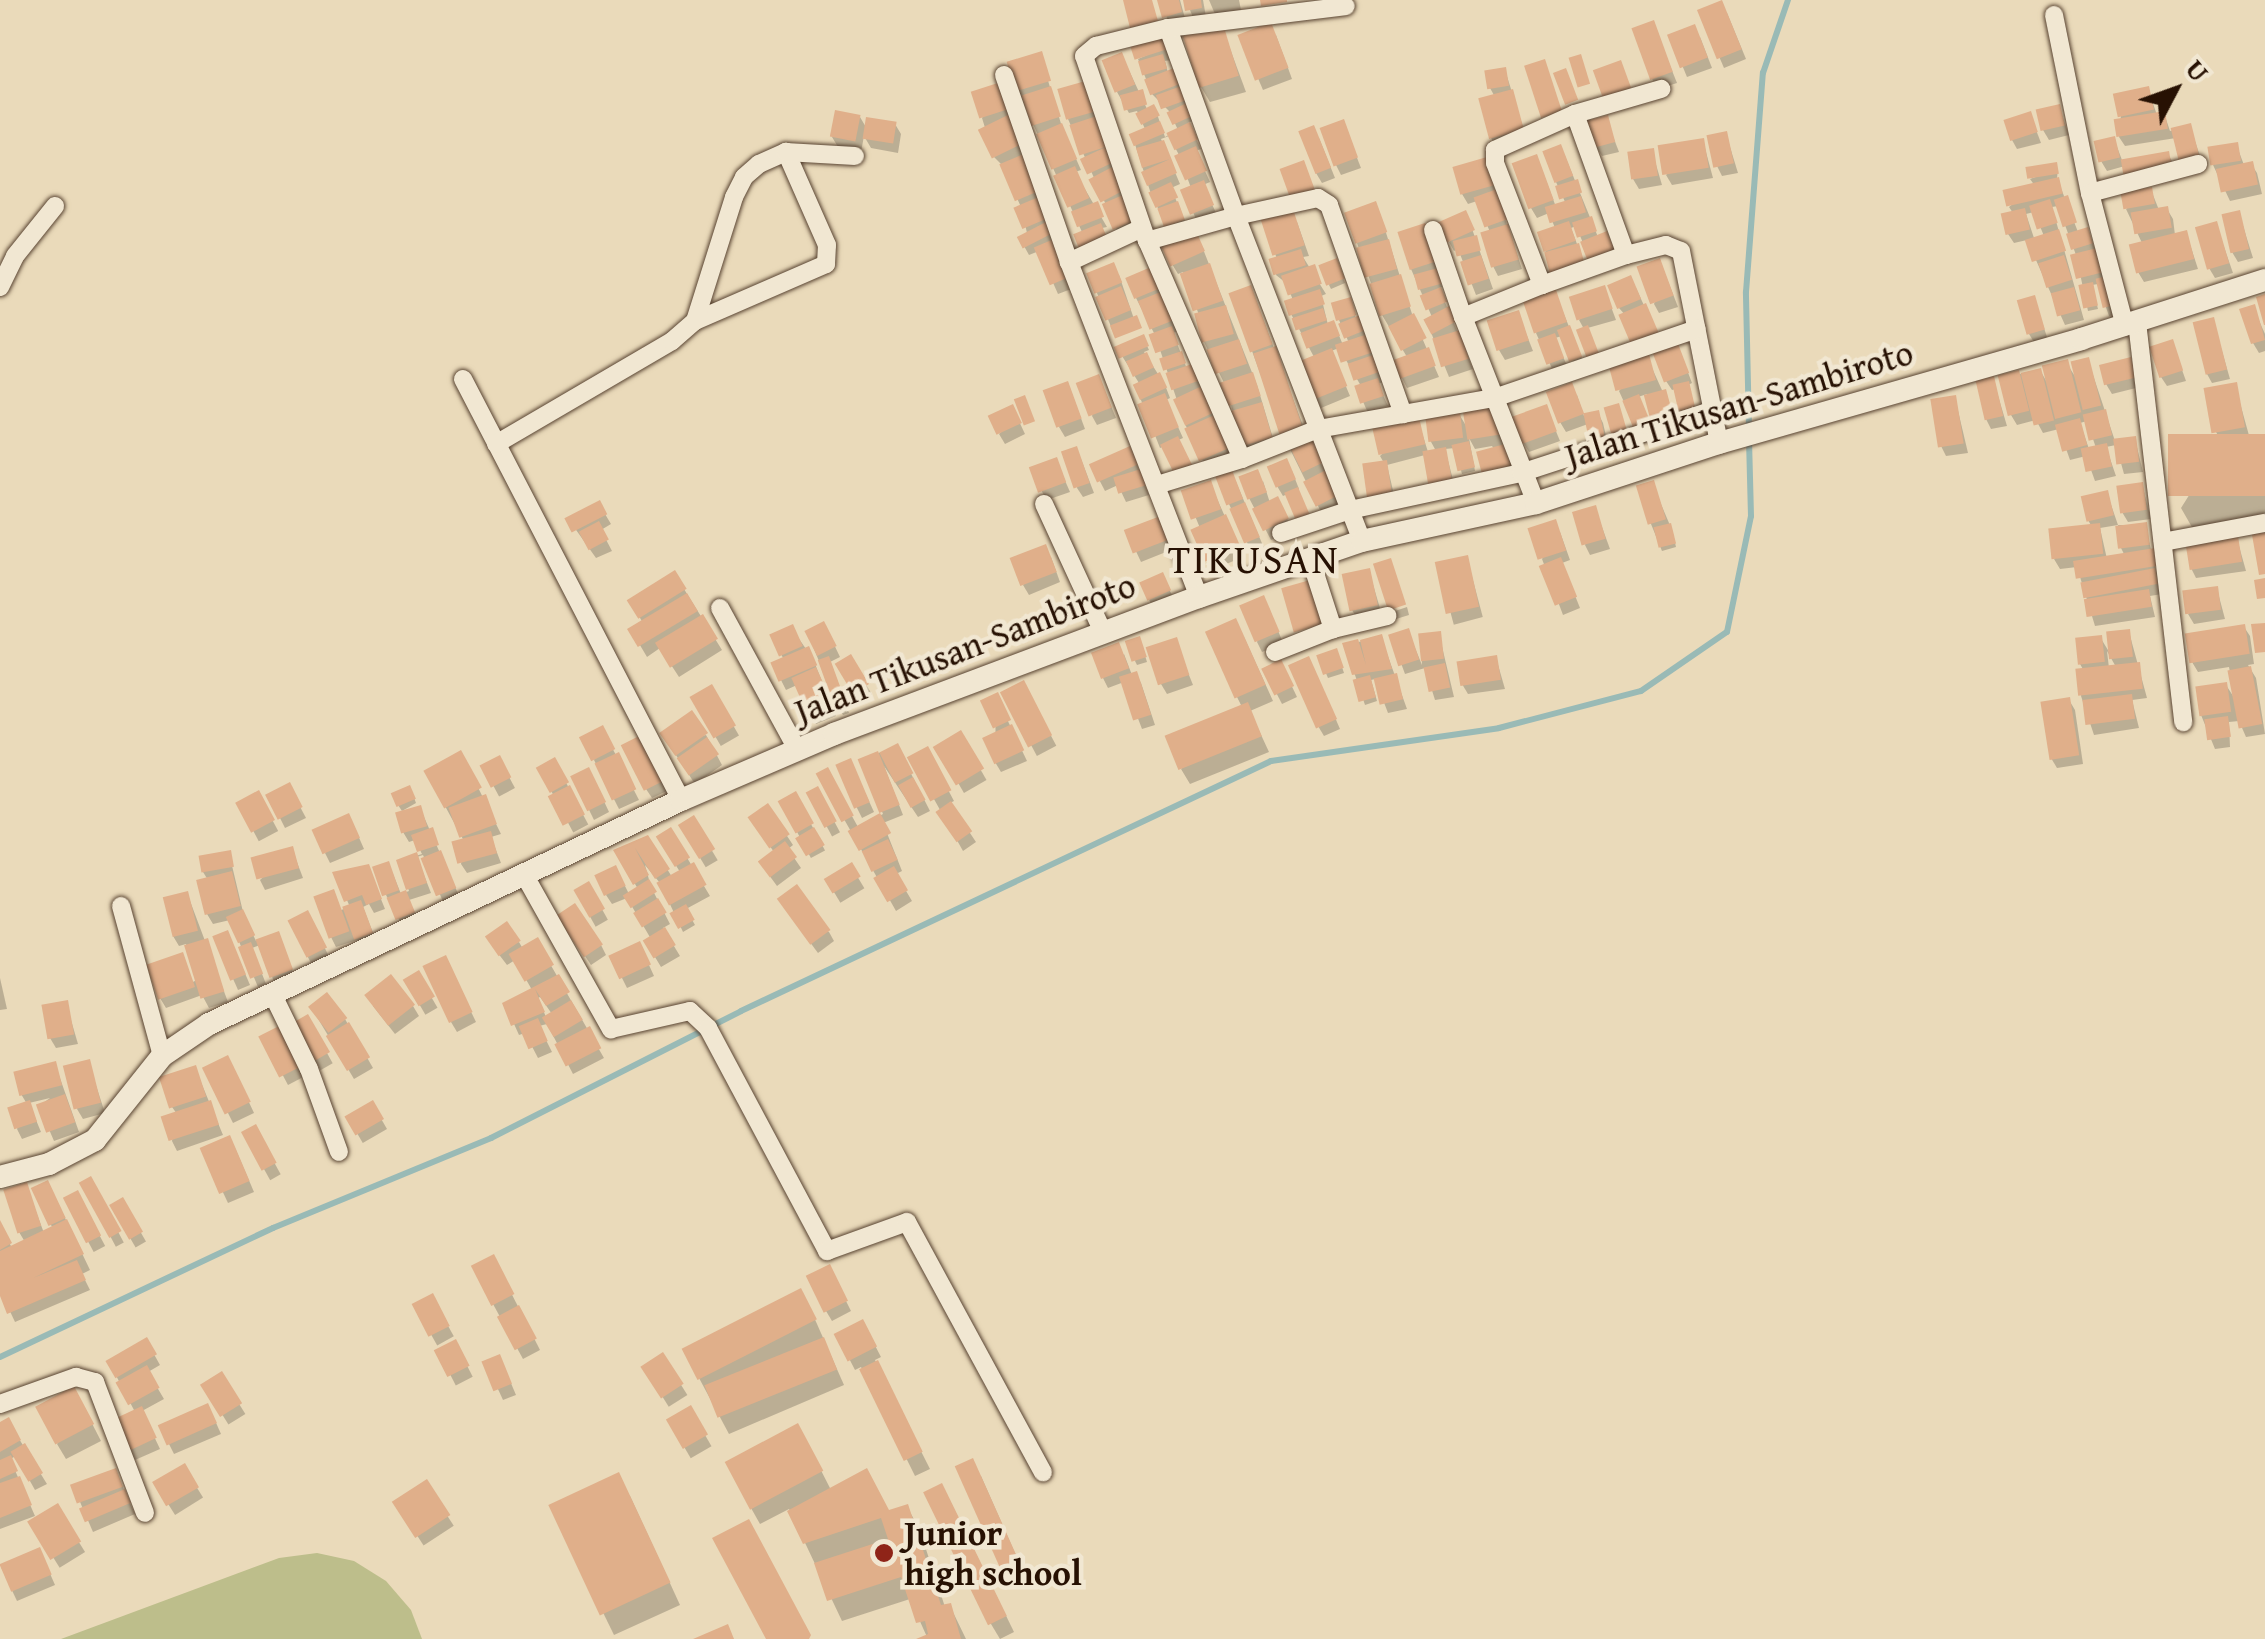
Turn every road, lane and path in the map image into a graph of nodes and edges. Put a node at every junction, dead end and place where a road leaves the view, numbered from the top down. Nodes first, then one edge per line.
1 (1346, 6) dead end
2 (2054, 15) dead end
3 (1168, 28) junction
4 (1004, 76) dead end
5 (1661, 89) dead end
6 (1575, 114) junction
7 (786, 152) junction
8 (855, 156) dead end
9 (2198, 164) dead end
10 (2090, 193) junction
11 (55, 206) dead end
12 (1236, 216) junction
13 (1433, 230) dead end
14 (1145, 234) junction
15 (1626, 255) junction
16 (1069, 262) junction
17 (2265, 280) edge
18 (1542, 285) junction
19 (0, 287) edge
20 (1463, 317) junction
21 (695, 320) junction
22 (2131, 324) junction
23 (1697, 329) junction
24 (463, 378) dead end
25 (1494, 398) junction
26 (1711, 411) junction
27 (1403, 414) junction
28 (1318, 430) junction
29 (1721, 442) junction
30 (496, 444) junction
31 (1242, 459) junction
32 (1521, 473) junction
33 (1158, 485) junction
34 (1536, 503) junction
35 (1044, 504) dead end
36 (1350, 510) junction
37 (2265, 523) edge
38 (1281, 533) dead end
39 (1362, 541) junction
40 (2163, 542) junction
41 (1310, 558) junction
42 (1199, 596) junction
43 (720, 608) dead end
44 (1387, 616) dead end
45 (1333, 629) junction
46 (1103, 632) junction
47 (1276, 652) dead end
48 (2183, 722) dead end
49 (797, 749) junction
50 (681, 800) junction
51 (526, 876) junction
52 (121, 906) dead end
53 (273, 995) junction
54 (162, 1056) junction
55 (340, 1152) dead end
56 (0, 1176) edge
57 (0, 1404) edge
58 (1042, 1472) dead end
59 (144, 1514) dead end

1 - 3 street
2 - 10 street
3 - 12 street
3 - 14 street
4 - 16 street
5 - 6 street
6 - 15 street
6 - 18 street
7 - 8 street
7 - 21 street
7 - 21 street
9 - 10 street
10 - 22 street
11 - 19 street
12 - 14 street
12 - 27 street
12 - 28 street
13 - 20 street
14 - 16 street
14 - 31 street
15 - 18 street
15 - 23 street
16 - 33 street
17 - 22 street, Jalan Tikusan-Sambiroto
18 - 20 street
20 - 25 street
21 - 30 street
22 - 29 street, Jalan Tikusan-Sambiroto
22 - 40 street
23 - 25 street
23 - 26 street
24 - 30 street
25 - 27 street
25 - 32 street
26 - 29 street
26 - 32 street
27 - 28 street
28 - 31 street
28 - 36 street
29 - 34 street, Jalan Tikusan-Sambiroto
30 - 50 street
31 - 33 street
32 - 34 street
32 - 36 street
33 - 42 street
34 - 39 street, Jalan Tikusan-Sambiroto
35 - 46 street
36 - 38 street
36 - 39 street
37 - 40 street
39 - 41 street, Jalan Tikusan-Sambiroto
40 - 48 street
41 - 42 street, Jalan Tikusan-Sambiroto
41 - 45 street
42 - 46 street, Jalan Tikusan-Sambiroto
43 - 49 street
44 - 45 street
45 - 47 street
46 - 49 street, Jalan Tikusan-Sambiroto
49 - 50 street, Jalan Tikusan-Sambiroto
50 - 51 street, Jalan Tikusan-Sambiroto
51 - 53 street, Jalan Tikusan-Sambiroto
51 - 58 street
52 - 54 street
53 - 54 street, Jalan Tikusan-Sambiroto
53 - 55 street
54 - 56 street, Jalan Tikusan-Sambiroto
57 - 59 street

